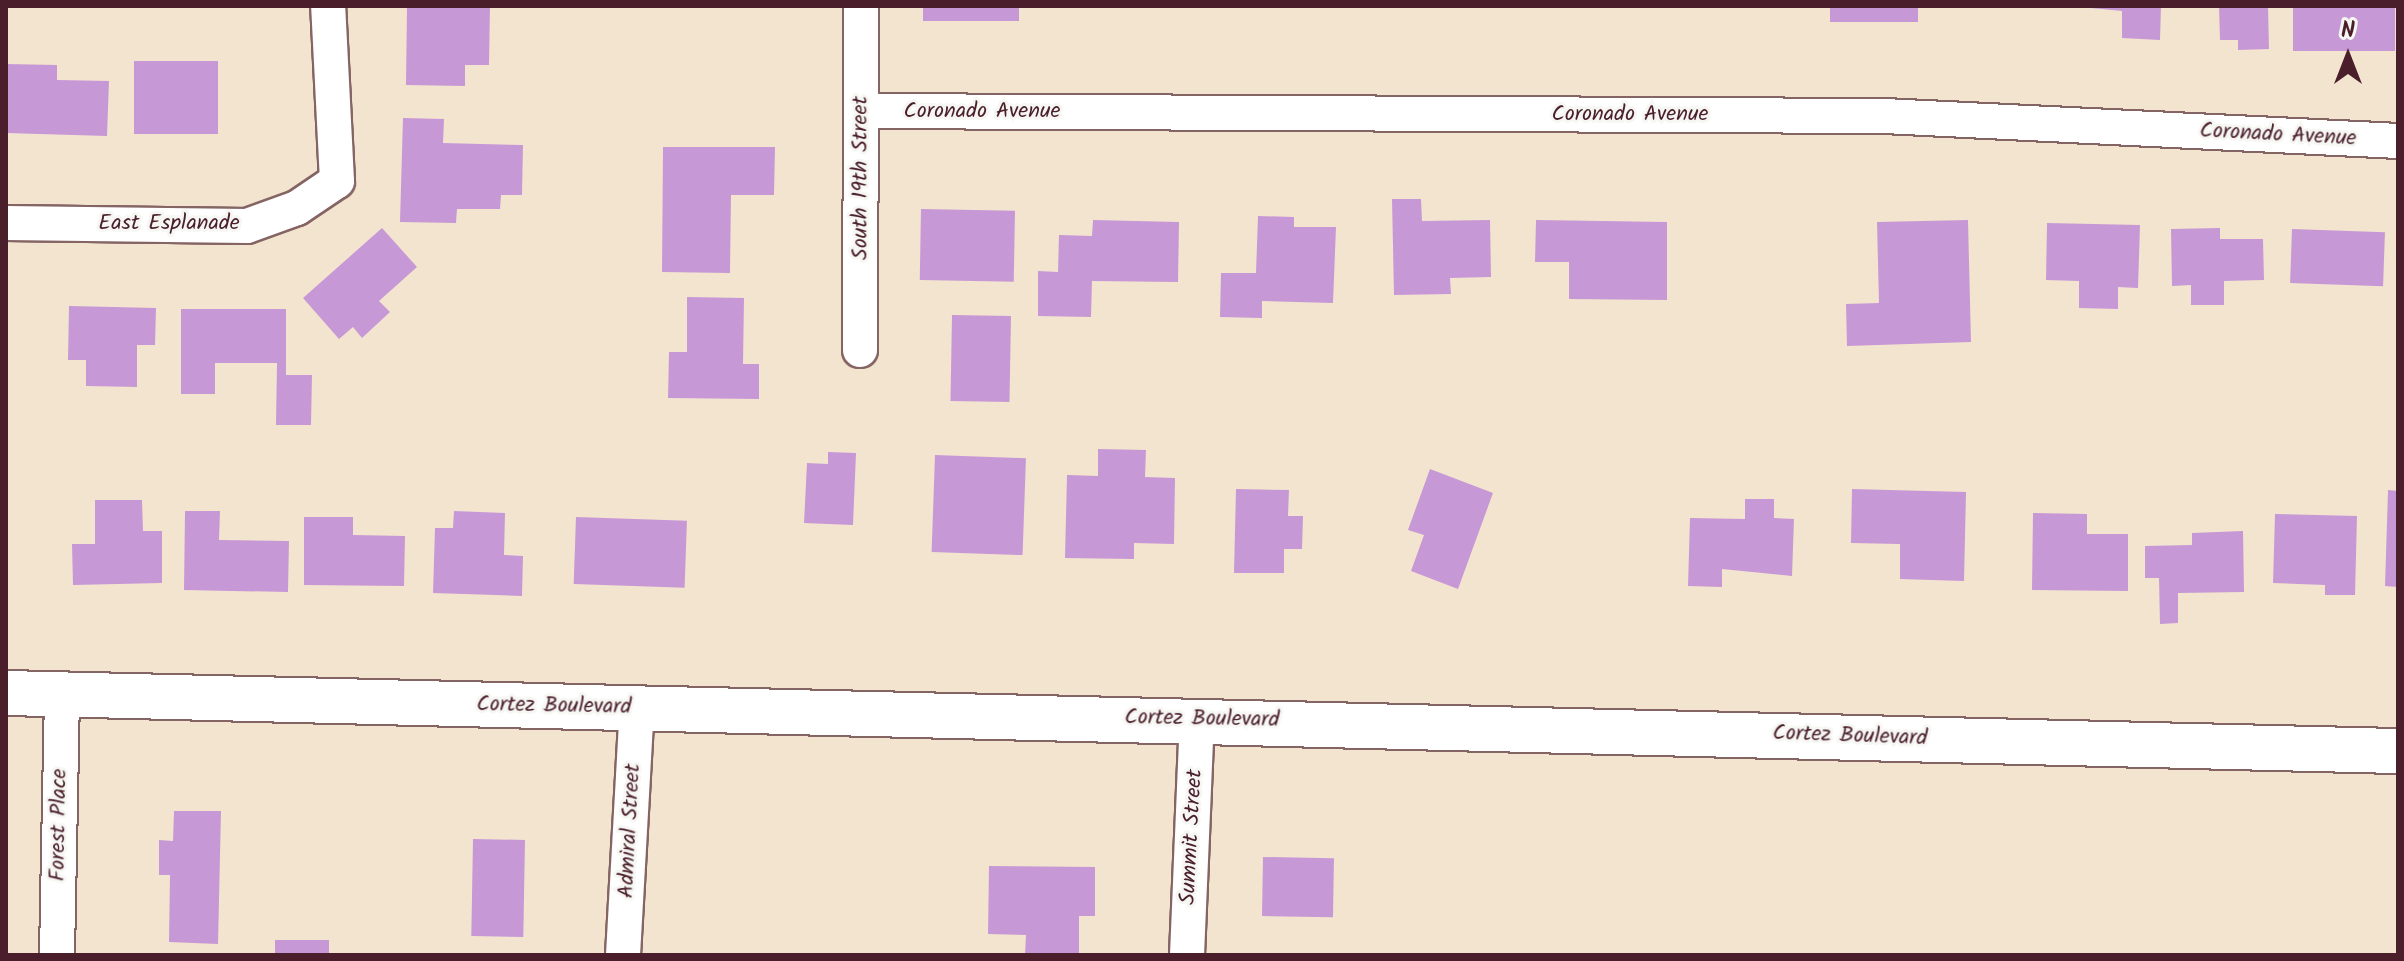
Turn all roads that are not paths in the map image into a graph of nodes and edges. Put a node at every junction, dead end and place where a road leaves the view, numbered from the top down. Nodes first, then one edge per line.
1 (328, 6) edge
2 (861, 6) edge
3 (862, 111) junction
4 (2398, 141) edge
5 (6, 223) edge
6 (860, 350) dead end
7 (6, 693) edge
8 (62, 695) junction
9 (637, 708) junction
10 (1197, 719) junction
11 (2398, 751) edge
12 (57, 955) edge
13 (623, 955) edge
14 (1187, 955) edge

1 - 5 street, East Esplanade
2 - 3 street, South 19th Street
3 - 4 street, Coronado Avenue
3 - 6 street, South 19th Street
7 - 8 street, Cortez Boulevard
8 - 9 street, Cortez Boulevard
8 - 12 street, Forest Place
9 - 10 street, Cortez Boulevard
9 - 13 street, Admiral Street
10 - 11 street, Cortez Boulevard
10 - 14 street, Summit Street

